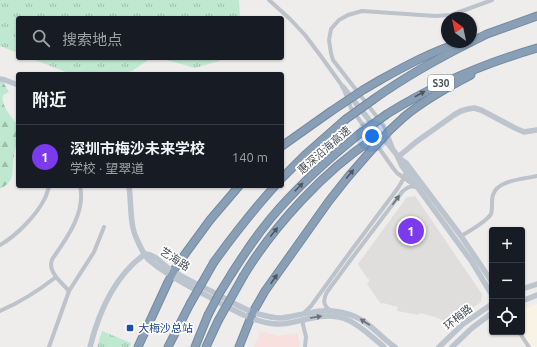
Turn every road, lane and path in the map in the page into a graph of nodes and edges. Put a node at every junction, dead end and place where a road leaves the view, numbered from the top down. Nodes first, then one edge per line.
1 (269, 0) edge
2 (492, 0) edge
3 (537, 16) edge
4 (477, 38) edge
5 (445, 48) edge
6 (458, 48) edge
7 (537, 48) edge
8 (500, 59) junction
9 (0, 79) edge
10 (16, 84) edge
11 (343, 87) junction
12 (537, 130) edge
13 (373, 140) junction
14 (284, 145) edge
15 (394, 151) junction
16 (398, 158) junction
17 (406, 171) junction
18 (284, 176) edge
19 (537, 176) edge
20 (404, 178) junction
21 (48, 188) edge
22 (80, 188) edge
23 (129, 188) edge
24 (237, 188) edge
25 (273, 188) edge
26 (419, 189) junction
27 (104, 226) dead end
28 (461, 236) junction
29 (0, 245) edge
30 (145, 254) junction
31 (172, 274) junction
32 (56, 277) junction
33 (489, 278) edge
34 (537, 285) edge
35 (525, 288) edge
36 (489, 290) edge
37 (69, 291) junction
38 (537, 295) edge
39 (525, 300) edge
40 (489, 306) edge
41 (331, 310) junction
42 (0, 311) edge
43 (252, 315) junction
44 (489, 316) edge
45 (302, 317) junction
46 (521, 335) edge
47 (49, 347) edge
48 (90, 347) edge
49 (138, 347) edge
50 (168, 347) edge
51 (194, 347) edge
52 (206, 347) edge
53 (239, 347) edge
54 (305, 347) edge
55 (384, 347) edge
56 (395, 347) edge
57 (439, 347) edge
58 (452, 347) edge
59 (529, 347) edge

1 - 11 street
2 - 15 street
3 - 4 highway, 惠深沿海高速
5 - 14 highway, bridge
6 - 18 highway, 惠深沿海高速 / S30, bridge
7 - 8 highway, 惠深沿海高速 / S30
43 -> 8 highway, bridge
51 -> 8 highway, 惠深沿海高速 / S30, bridge
9 - 10 street
11 - 13 street
11 - 15 street
12 - 16 street
13 - 20 street
52 -> 13 highway, bridge
15 - 16 street
16 - 17 street
16 - 28 street
17 - 20 street
17 - 26 street
19 - 28 street
20 - 26 street
20 - 45 street
21 - 29 street
22 - 32 street
23 - 30 street
24 - 31 highway
25 - 50 highway, bridge
26 - 36 street
41 -> 26 street
27 - 37 street
28 - 33 street
30 - 31 street, 艺海路
30 - 48 street
31 - 43 street, 艺海路
31 - 49 highway
32 - 37 street
32 - 42 street
34 - 35 street
37 - 47 street
38 - 39 street
40 - 57 street, 环梅路
41 - 45 street, 艺海路
56 -> 41 street, 艺海路
43 - 45 street, 艺海路
43 - 53 highway
44 - 58 street, 环梅路
45 - 54 street
45 -> 55 street, 艺海路
46 - 59 street

